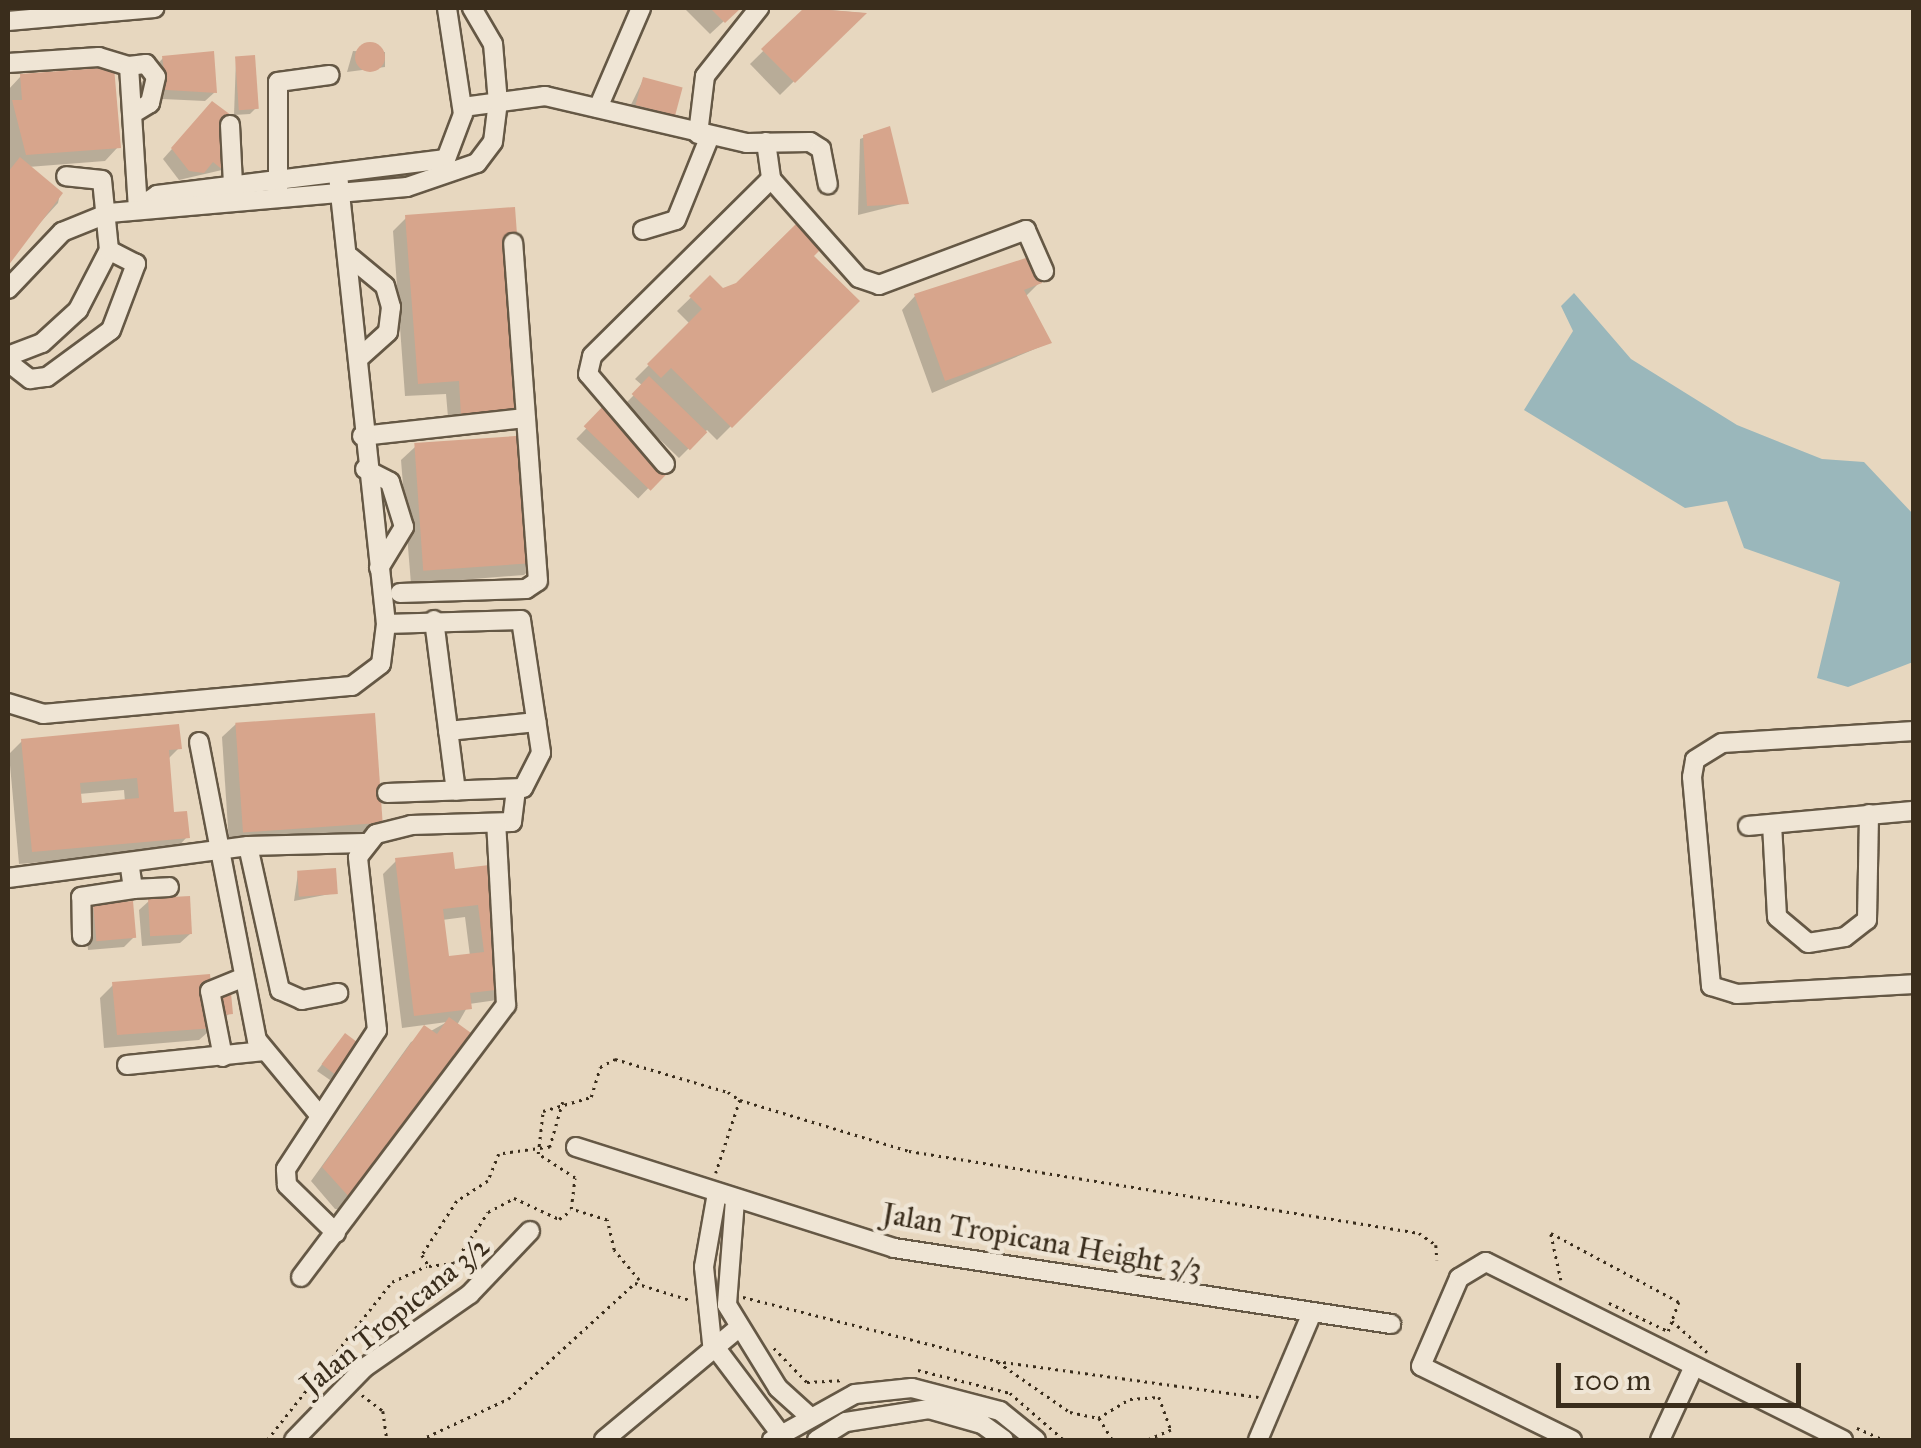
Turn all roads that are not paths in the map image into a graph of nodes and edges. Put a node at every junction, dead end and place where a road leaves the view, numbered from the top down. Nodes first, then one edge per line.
1 (154, 8) edge
2 (447, 8) edge
3 (472, 8) edge
4 (640, 8) edge
5 (759, 8) edge
6 (8, 21) edge
7 (8, 63) edge
8 (330, 74) dead end
9 (498, 103) junction
10 (463, 107) junction
11 (598, 108) junction
12 (230, 124) dead end
13 (704, 135) junction
14 (766, 142) junction
15 (455, 151) junction
16 (466, 168) junction
17 (66, 176) dead end
18 (771, 179) junction
19 (233, 184) junction
20 (828, 184) dead end
21 (339, 185) junction
22 (278, 191) junction
23 (138, 208) junction
24 (109, 213) junction
25 (643, 230) dead end
26 (513, 243) dead end
27 (109, 250) junction
28 (350, 257) junction
29 (1044, 271) dead end
30 (8, 289) edge
31 (359, 358) junction
32 (8, 359) edge
33 (525, 418) junction
34 (362, 436) junction
35 (665, 464) dead end
36 (365, 469) junction
37 (378, 568) junction
38 (502, 590) junction
39 (400, 593) dead end
40 (505, 617) junction
41 (434, 620) junction
42 (386, 624) junction
43 (8, 702) edge
44 (538, 722) junction
45 (448, 731) junction
46 (1914, 731) edge
47 (199, 742) dead end
48 (516, 789) junction
49 (456, 791) junction
50 (387, 793) dead end
51 (1914, 811) edge
52 (1869, 814) junction
53 (496, 823) junction
54 (1772, 824) junction
55 (1748, 826) dead end
56 (364, 843) junction
57 (248, 846) junction
58 (217, 850) junction
59 (130, 862) junction
60 (8, 878) edge
61 (169, 887) dead end
62 (133, 889) junction
63 (82, 936) dead end
64 (239, 979) junction
65 (1914, 984) edge
66 (338, 993) dead end
67 (264, 1051) junction
68 (223, 1057) junction
69 (127, 1065) dead end
70 (320, 1116) junction
71 (576, 1147) dead end
72 (713, 1192) junction
73 (735, 1200) junction
74 (530, 1231) dead end
75 (336, 1233) junction
76 (704, 1267) junction
77 (724, 1268) junction
78 (301, 1277) dead end
79 (1312, 1314) junction
80 (1391, 1324) dead end
81 (737, 1329) junction
82 (712, 1343) junction
83 (1694, 1366) junction
84 (778, 1388) junction
85 (757, 1405) junction
86 (806, 1414) junction
87 (1848, 1433) edge
88 (779, 1438) edge
89 (294, 1440) edge
90 (604, 1440) edge
91 (817, 1440) edge
92 (1004, 1440) edge
93 (1036, 1440) edge
94 (1258, 1440) edge
95 (1572, 1440) edge
96 (1660, 1440) edge

1 - 6 street
2 - 10 street
3 - 9 street
4 - 11 street
5 - 13 street
7 - 23 street
8 - 22 street
9 - 10 street
9 - 11 street
9 - 16 street
10 - 15 street
11 - 13 street
12 - 19 street
13 - 14 street
13 - 25 street
14 - 18 street
14 - 20 street
15 - 16 street
15 - 21 street
16 - 21 street
17 - 24 street
18 - 29 street
18 - 35 street
19 - 22 street
19 - 23 street
21 - 22 street
21 - 28 street
22 - 23 street
23 - 24 street
24 - 27 street
24 - 30 street
26 - 33 street
27 - 32 street
27 - 32 street
28 - 31 street
28 - 31 street
31 - 34 street
33 - 34 street
33 - 38 street
34 - 36 street
36 - 37 street
36 - 37 street
37 - 42 street
38 - 39 street
38 - 40 street
40 - 41 street
40 - 44 street
41 - 42 street
41 - 45 street
42 - 43 street
44 - 45 street
44 - 48 street
45 - 49 street
46 - 65 street
47 - 58 street
48 - 49 street
48 - 53 street
49 - 50 street
51 - 52 street
52 - 54 street
52 - 54 street
53 - 56 street
53 - 75 street
54 - 55 street
56 - 57 street
56 - 70 street
57 - 58 street
57 - 66 street
58 - 59 street
58 - 64 street
59 - 60 street
59 - 62 street
61 - 62 street
62 - 63 street
64 - 67 street
64 - 68 street
67 - 68 street
67 - 70 street
68 - 69 street
70 - 75 street
71 - 72 street, Jalan Tropicana Height 3/3
72 - 73 street, Jalan Tropicana Height 3/3
72 - 76 street
73 - 77 street
73 - 79 street, Jalan Tropicana Height 3/3
74 - 89 street, Jalan Tropicana 3/2
75 - 78 street
76 - 77 street
76 - 82 street
77 - 81 street
79 - 80 street, Jalan Tropicana Height 3/3
79 - 94 street
81 - 82 street
81 - 84 street
82 - 85 street
82 - 90 street
83 - 87 street
83 - 95 street
83 - 96 street
84 - 85 street
84 - 86 street
85 - 88 street
86 - 88 street
86 - 93 street
91 - 92 street

